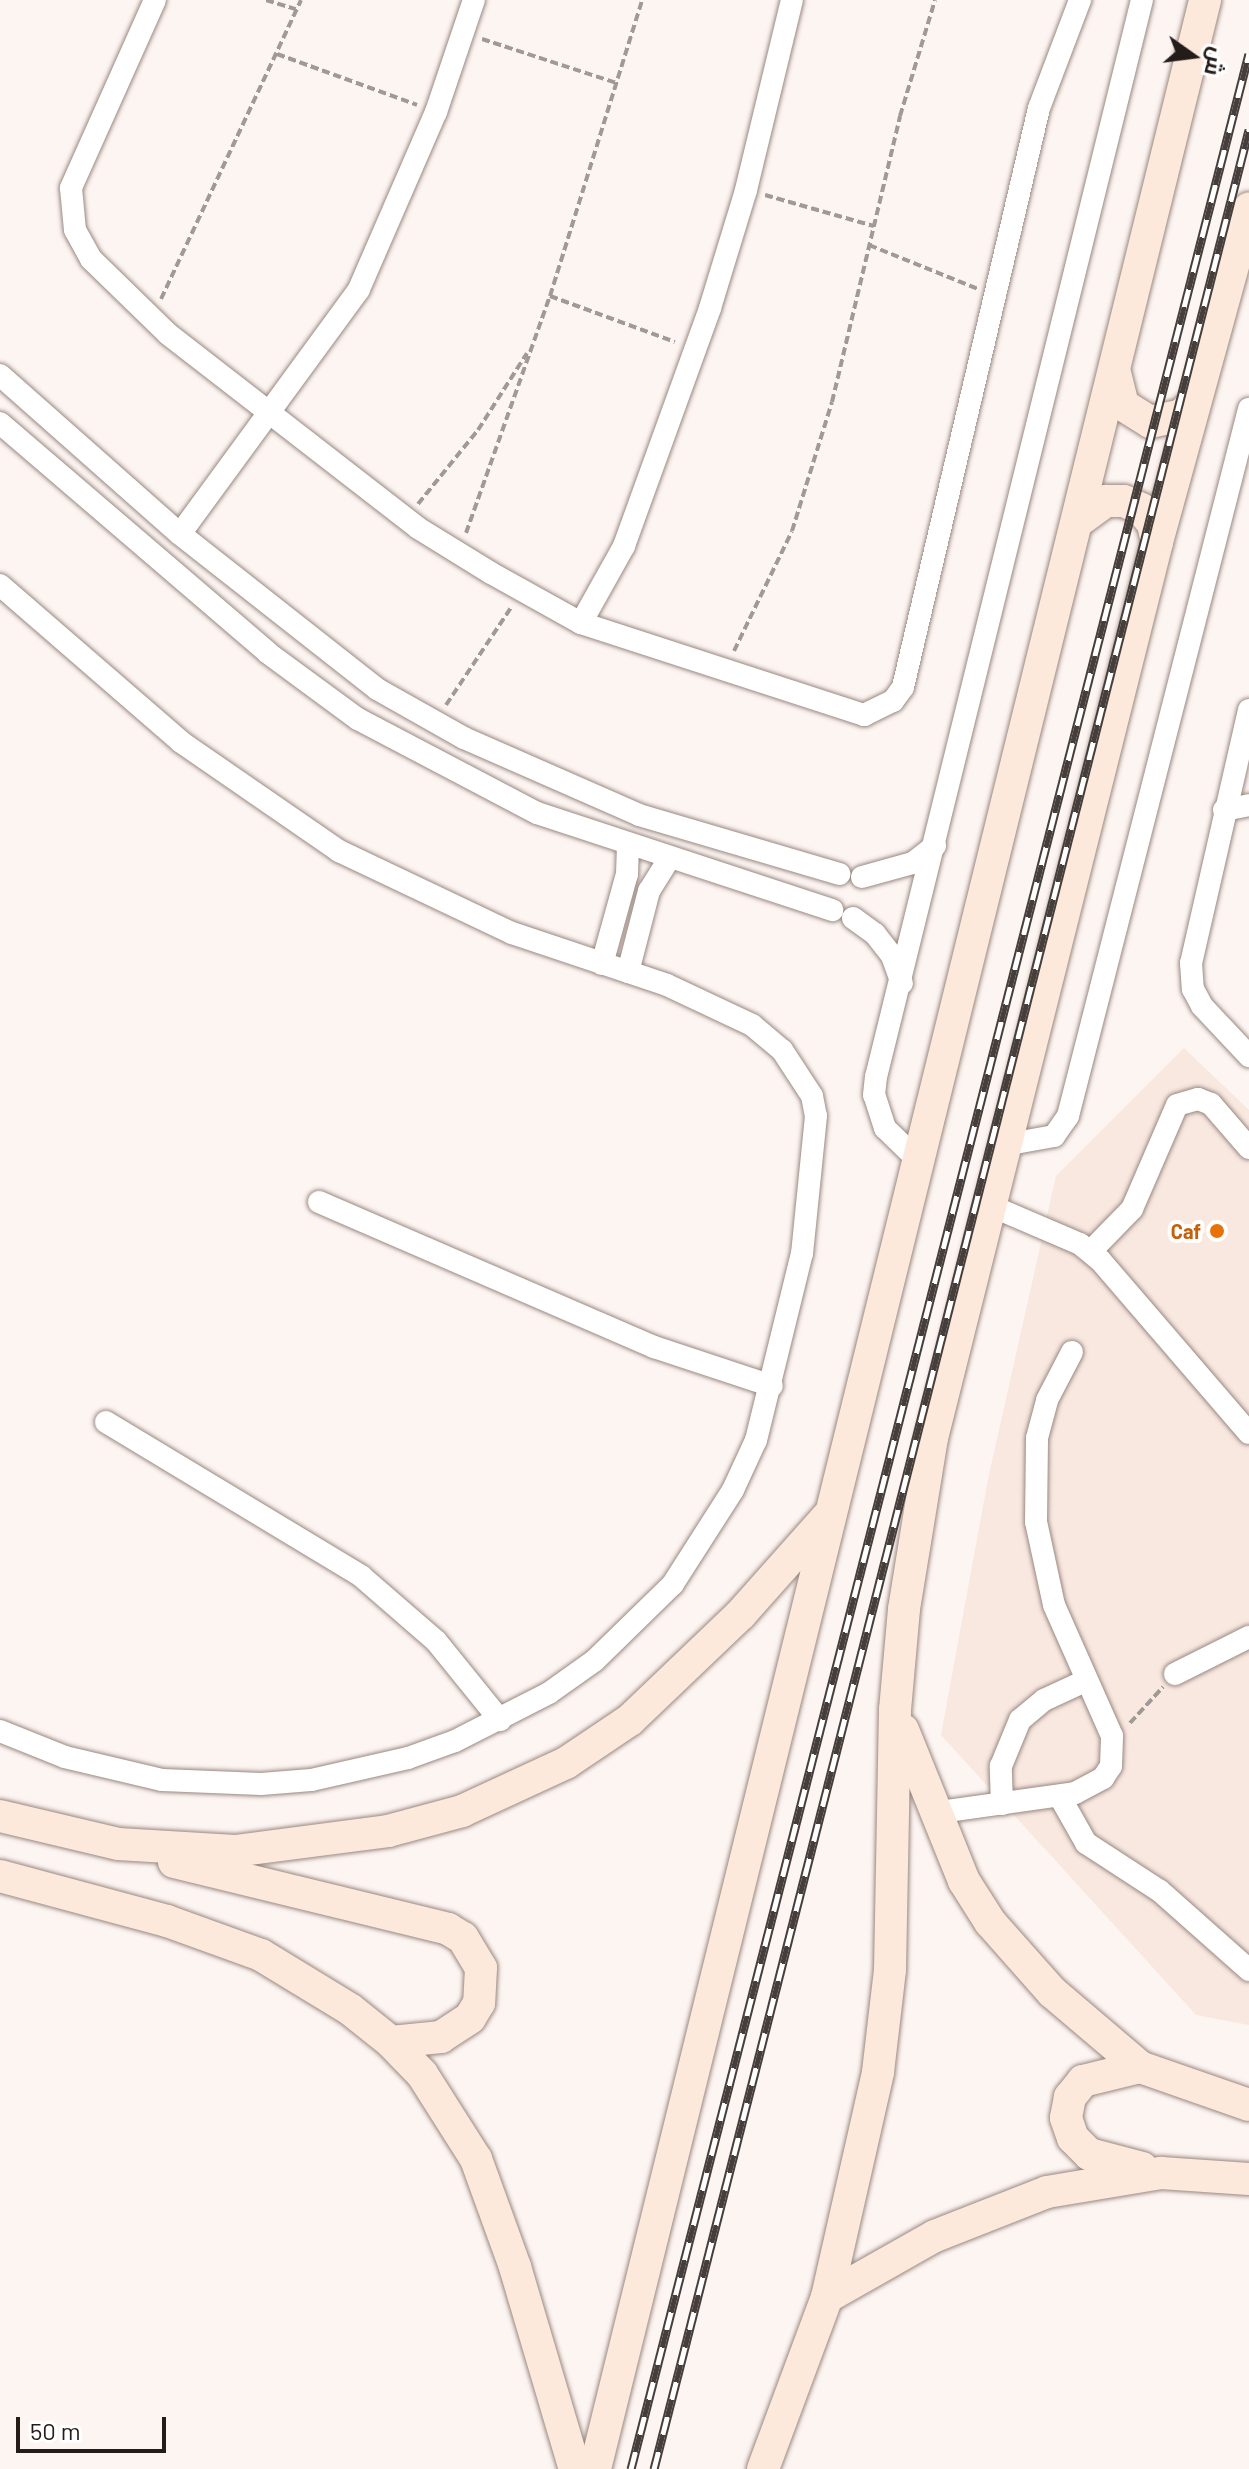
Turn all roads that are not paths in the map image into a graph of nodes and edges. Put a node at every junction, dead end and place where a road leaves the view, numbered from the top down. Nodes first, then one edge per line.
1 (155, 0) edge
2 (474, 0) edge
3 (792, 0) edge
4 (1080, 0) edge
5 (1142, 0) edge
6 (1205, 0) edge
7 (1249, 208) edge
8 (1115, 373) junction
9 (0, 375) edge
10 (1193, 403) junction
11 (1249, 409) edge
12 (271, 415) junction
13 (0, 423) edge
14 (1077, 522) junction
15 (180, 534) junction
16 (1157, 542) junction
17 (0, 585) edge
18 (581, 623) junction
19 (362, 678) junction
20 (341, 707) junction
21 (1249, 710) edge
22 (1242, 768) edge
23 (1249, 805) edge
24 (1224, 810) junction
25 (628, 846) junction
26 (935, 846) junction
27 (669, 859) junction
28 (805, 866) junction
29 (797, 899) junction
30 (602, 964) junction
31 (628, 972) junction
32 (902, 983) junction
33 (1249, 1056) edge
34 (1004, 1145) junction
35 (1249, 1148) edge
36 (919, 1161) junction
37 (319, 1202) dead end
38 (989, 1205) junction
39 (1091, 1251) junction
40 (1072, 1352) dead end
41 (772, 1386) junction
42 (106, 1422) dead end
43 (1249, 1433) edge
44 (833, 1510) junction
45 (1249, 1637) edge
46 (1175, 1674) road end
47 (1087, 1680) junction
48 (895, 1710) junction
49 (500, 1720) junction
50 (0, 1731) edge
51 (1060, 1797) junction
52 (1002, 1804) junction
53 (933, 1813) junction
54 (0, 1816) edge
55 (118, 1844) junction
56 (0, 1876) edge
57 (1249, 1970) edge
58 (391, 2042) junction
59 (1140, 2067) junction
60 (1249, 2105) edge
61 (1161, 2173) junction
62 (1249, 2179) edge
63 (827, 2297) junction
64 (575, 2469) edge
65 (595, 2469) edge
66 (763, 2469) edge

1 - 12 street
2 - 12 street
3 - 18 street
4 - 18 street
5 - 26 street
6 - 8 main road
7 - 10 main road
8 - 10 main road
8 - 14 main road
9 - 15 street
10 - 16 main road
11 - 34 street
12 - 15 street
12 - 18 street
13 - 20 street
14 - 16 main road
14 - 36 main road
15 - 19 street
16 - 34 main road
17 - 30 street
19 - 20 street
19 - 28 street
20 - 25 street
21 - 22 street
22 - 24 street
23 - 24 street
24 - 33 street
25 - 27 street
25 - 30 street
26 - 28 street
26 - 32 street
27 - 29 street
27 - 31 street
28 - 29 street
29 - 32 street
30 - 31 street
31 - 41 street
32 - 36 street
34 - 38 main road
35 - 39 street
36 - 44 main road
37 - 41 street
38 - 39 street
38 - 48 main road
39 - 43 street
40 - 47 street
41 - 49 street
42 - 49 street
44 - 55 main road
44 - 65 main road
45 - 46 street
47 - 51 street
47 - 52 street
48 - 53 main road
48 - 63 main road
49 - 50 street
51 - 52 street
51 - 57 street
52 - 53 street
53 - 59 main road
54 - 55 main road
55 - 58 main road
56 - 58 main road
58 - 64 main road
59 - 60 main road
59 - 61 main road
61 - 62 main road
61 - 63 main road
63 - 66 main road

